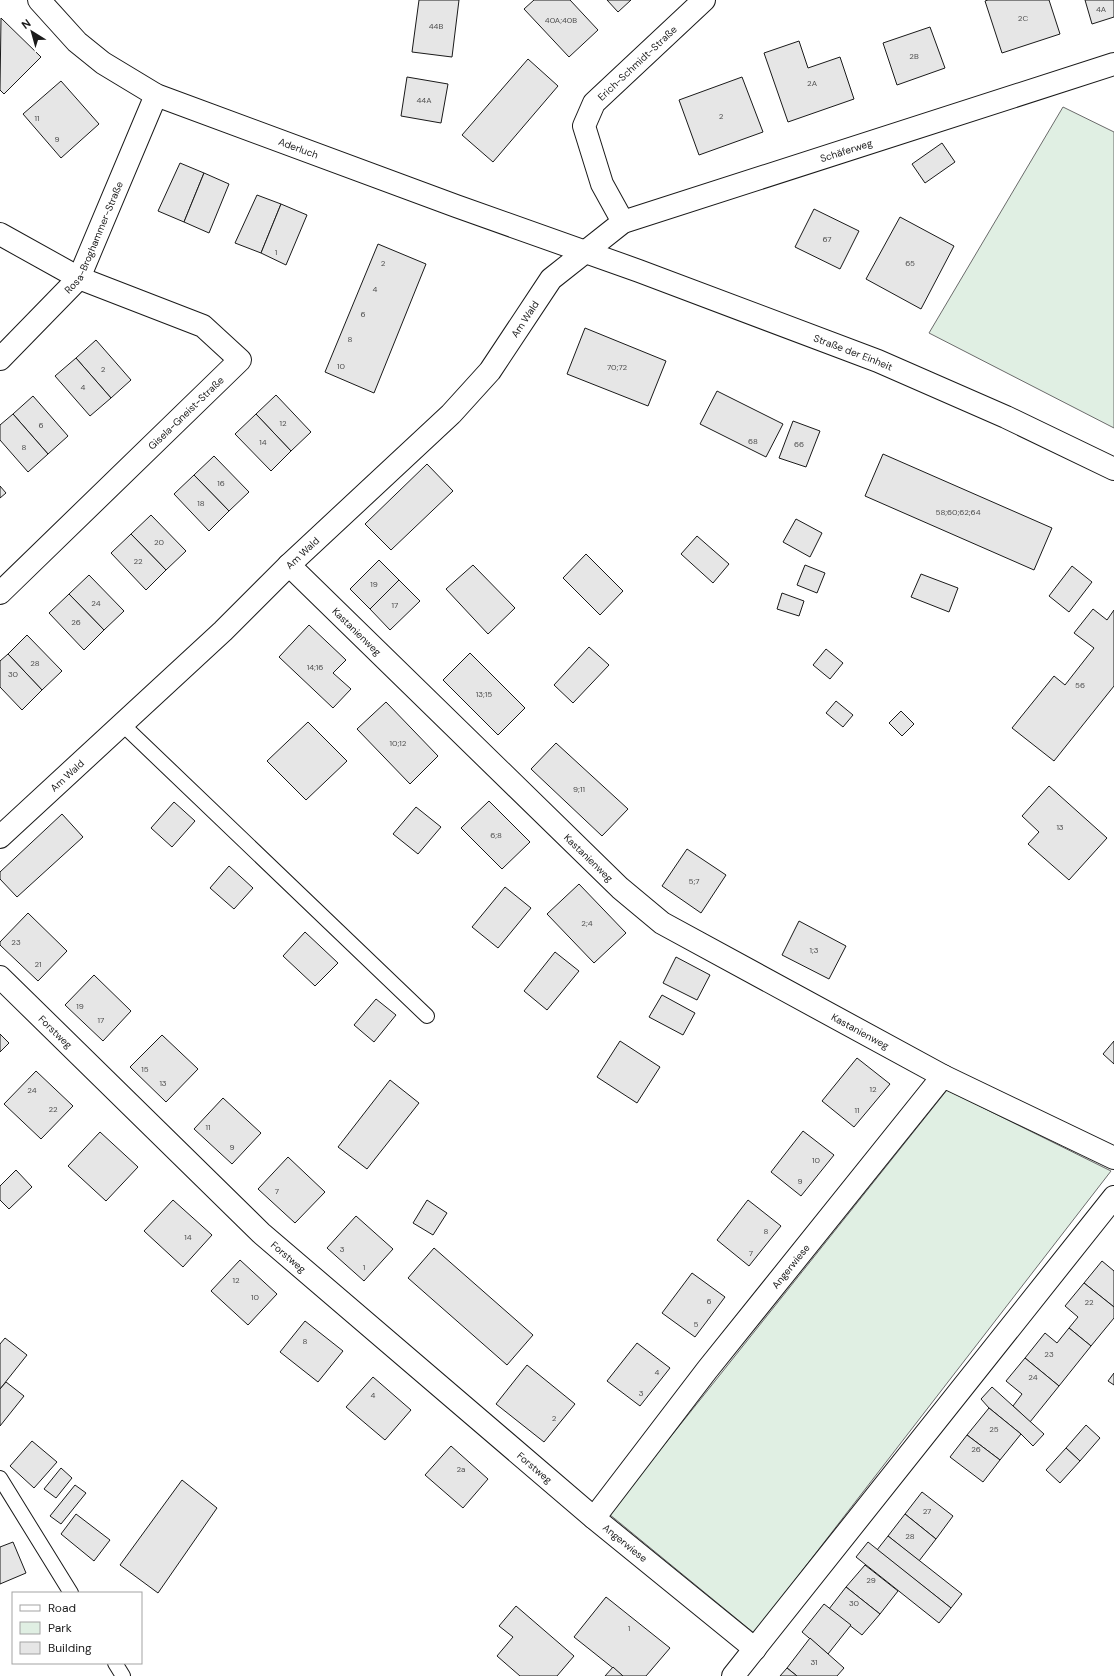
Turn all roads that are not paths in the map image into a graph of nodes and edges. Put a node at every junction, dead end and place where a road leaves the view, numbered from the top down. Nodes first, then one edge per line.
1 (39, 0) edge
2 (704, 0) edge
3 (1114, 64) edge
4 (156, 95) junction
5 (623, 222) junction
6 (0, 234) edge
7 (586, 252) junction
8 (79, 278) junction
9 (0, 359) edge
10 (1114, 469) edge
11 (289, 565) junction
12 (0, 593) edge
13 (122, 724) junction
14 (0, 837) edge
15 (0, 977) edge
16 (427, 1016) dead end
17 (943, 1076) junction
18 (1114, 1158) edge
19 (1114, 1197) edge
20 (0, 1478) edge
21 (594, 1518) junction
22 (70, 1592) edge
23 (755, 1649) junction
24 (115, 1664) edge
25 (123, 1676) edge
26 (733, 1676) edge

1 - 4 street, Aderluch
2 - 5 street, Erich-Schmidt-Straße
3 - 5 street, Schäferweg
4 - 7 street, Aderluch
4 - 8 street, Rosa-Broghammer-Straße
5 - 7 street, Schäferweg
6 - 8 street
7 - 10 street, Straße der Einheit
7 - 11 street, Am Wald
8 - 9 street, Rosa-Broghammer-Straße
8 - 12 street, Gisela-Gneist-Straße
11 - 13 street, Am Wald
11 - 17 street, Kastanienweg
13 - 14 street, Am Wald
13 - 16 lane
15 - 21 street, Forstweg
17 - 18 street
17 - 21 street, Angerwiese
19 - 23 street
20 - 22 lane
21 - 23 street, Angerwiese
23 - 26 street
24 - 25 lane

